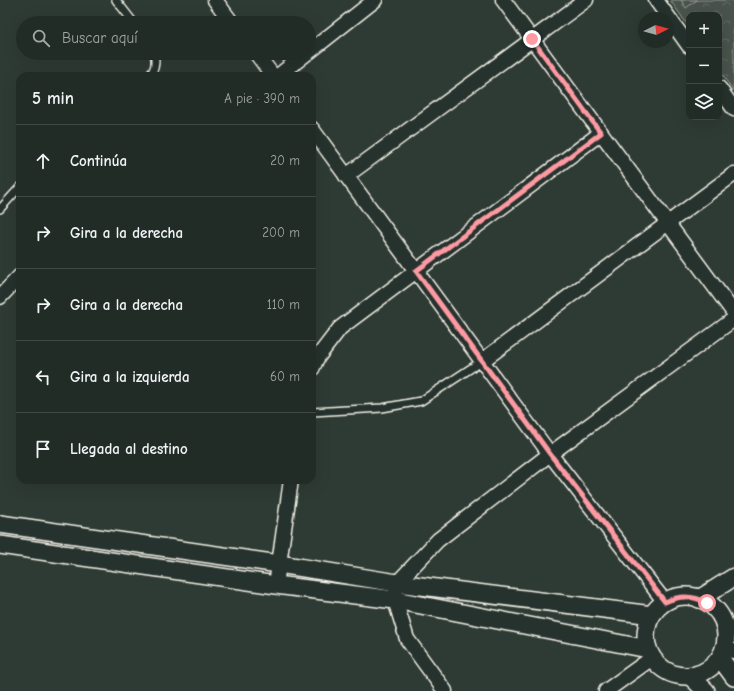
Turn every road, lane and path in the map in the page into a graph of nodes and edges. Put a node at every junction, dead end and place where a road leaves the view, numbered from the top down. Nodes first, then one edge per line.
1 (116, 0) edge
2 (215, 0) edge
3 (375, 0) edge
4 (503, 0) edge
5 (586, 0) edge
6 (656, 0) edge
7 (129, 16) edge
8 (227, 16) edge
9 (532, 39) junction
10 (686, 42) edge
11 (316, 46) edge
12 (156, 60) edge
13 (261, 60) edge
14 (298, 60) edge
15 (152, 72) edge
16 (270, 72) edge
17 (283, 72) edge
18 (722, 92) edge
19 (734, 109) edge
20 (601, 133) junction
21 (316, 135) edge
22 (734, 174) edge
23 (346, 176) junction
24 (16, 191) edge
25 (0, 209) edge
26 (668, 223) junction
27 (416, 271) junction
28 (16, 280) edge
29 (0, 297) edge
30 (734, 312) edge
31 (734, 319) edge
32 (316, 360) edge
33 (482, 362) junction
34 (316, 412) edge
35 (550, 454) junction
36 (290, 484) edge
37 (0, 524) edge
38 (0, 545) edge
39 (279, 564) junction
40 (734, 577) edge
41 (397, 583) junction
42 (276, 585) junction
43 (699, 599) junction
44 (395, 600) junction
45 (665, 602) junction
46 (652, 615) junction
47 (727, 647) edge
48 (650, 654) junction
49 (690, 676) junction
50 (734, 677) edge
51 (445, 691) edge
52 (606, 691) edge
53 (706, 691) edge

1 - 7 lane
2 - 8 street
3 - 11 street
4 - 9 street
5 - 9 street
6 - 10 street
9 - 20 street
9 - 23 street
12 - 15 lane
13 - 16 street
14 - 17 street
18 - 19 street
20 - 26 street
20 - 27 street
21 - 23 street
22 - 26 street
23 - 27 street
24 - 25 lane
26 - 30 street
26 - 33 street
27 - 32 street
27 - 33 street
28 - 29 street
31 - 35 street
33 - 34 lane
33 - 35 street
35 - 41 street
35 - 45 street
36 - 39 street
37 - 39 street
38 - 42 street
39 - 41 street
39 - 42 street
40 - 43 street
41 - 44 street
41 - 46 street
42 - 44 street
43 - 45 street
43 - 47 street
44 - 48 street
44 - 51 street
45 - 46 street
46 - 48 street
47 - 49 street
47 - 50 street
48 - 49 street
48 - 52 street
49 - 53 street

